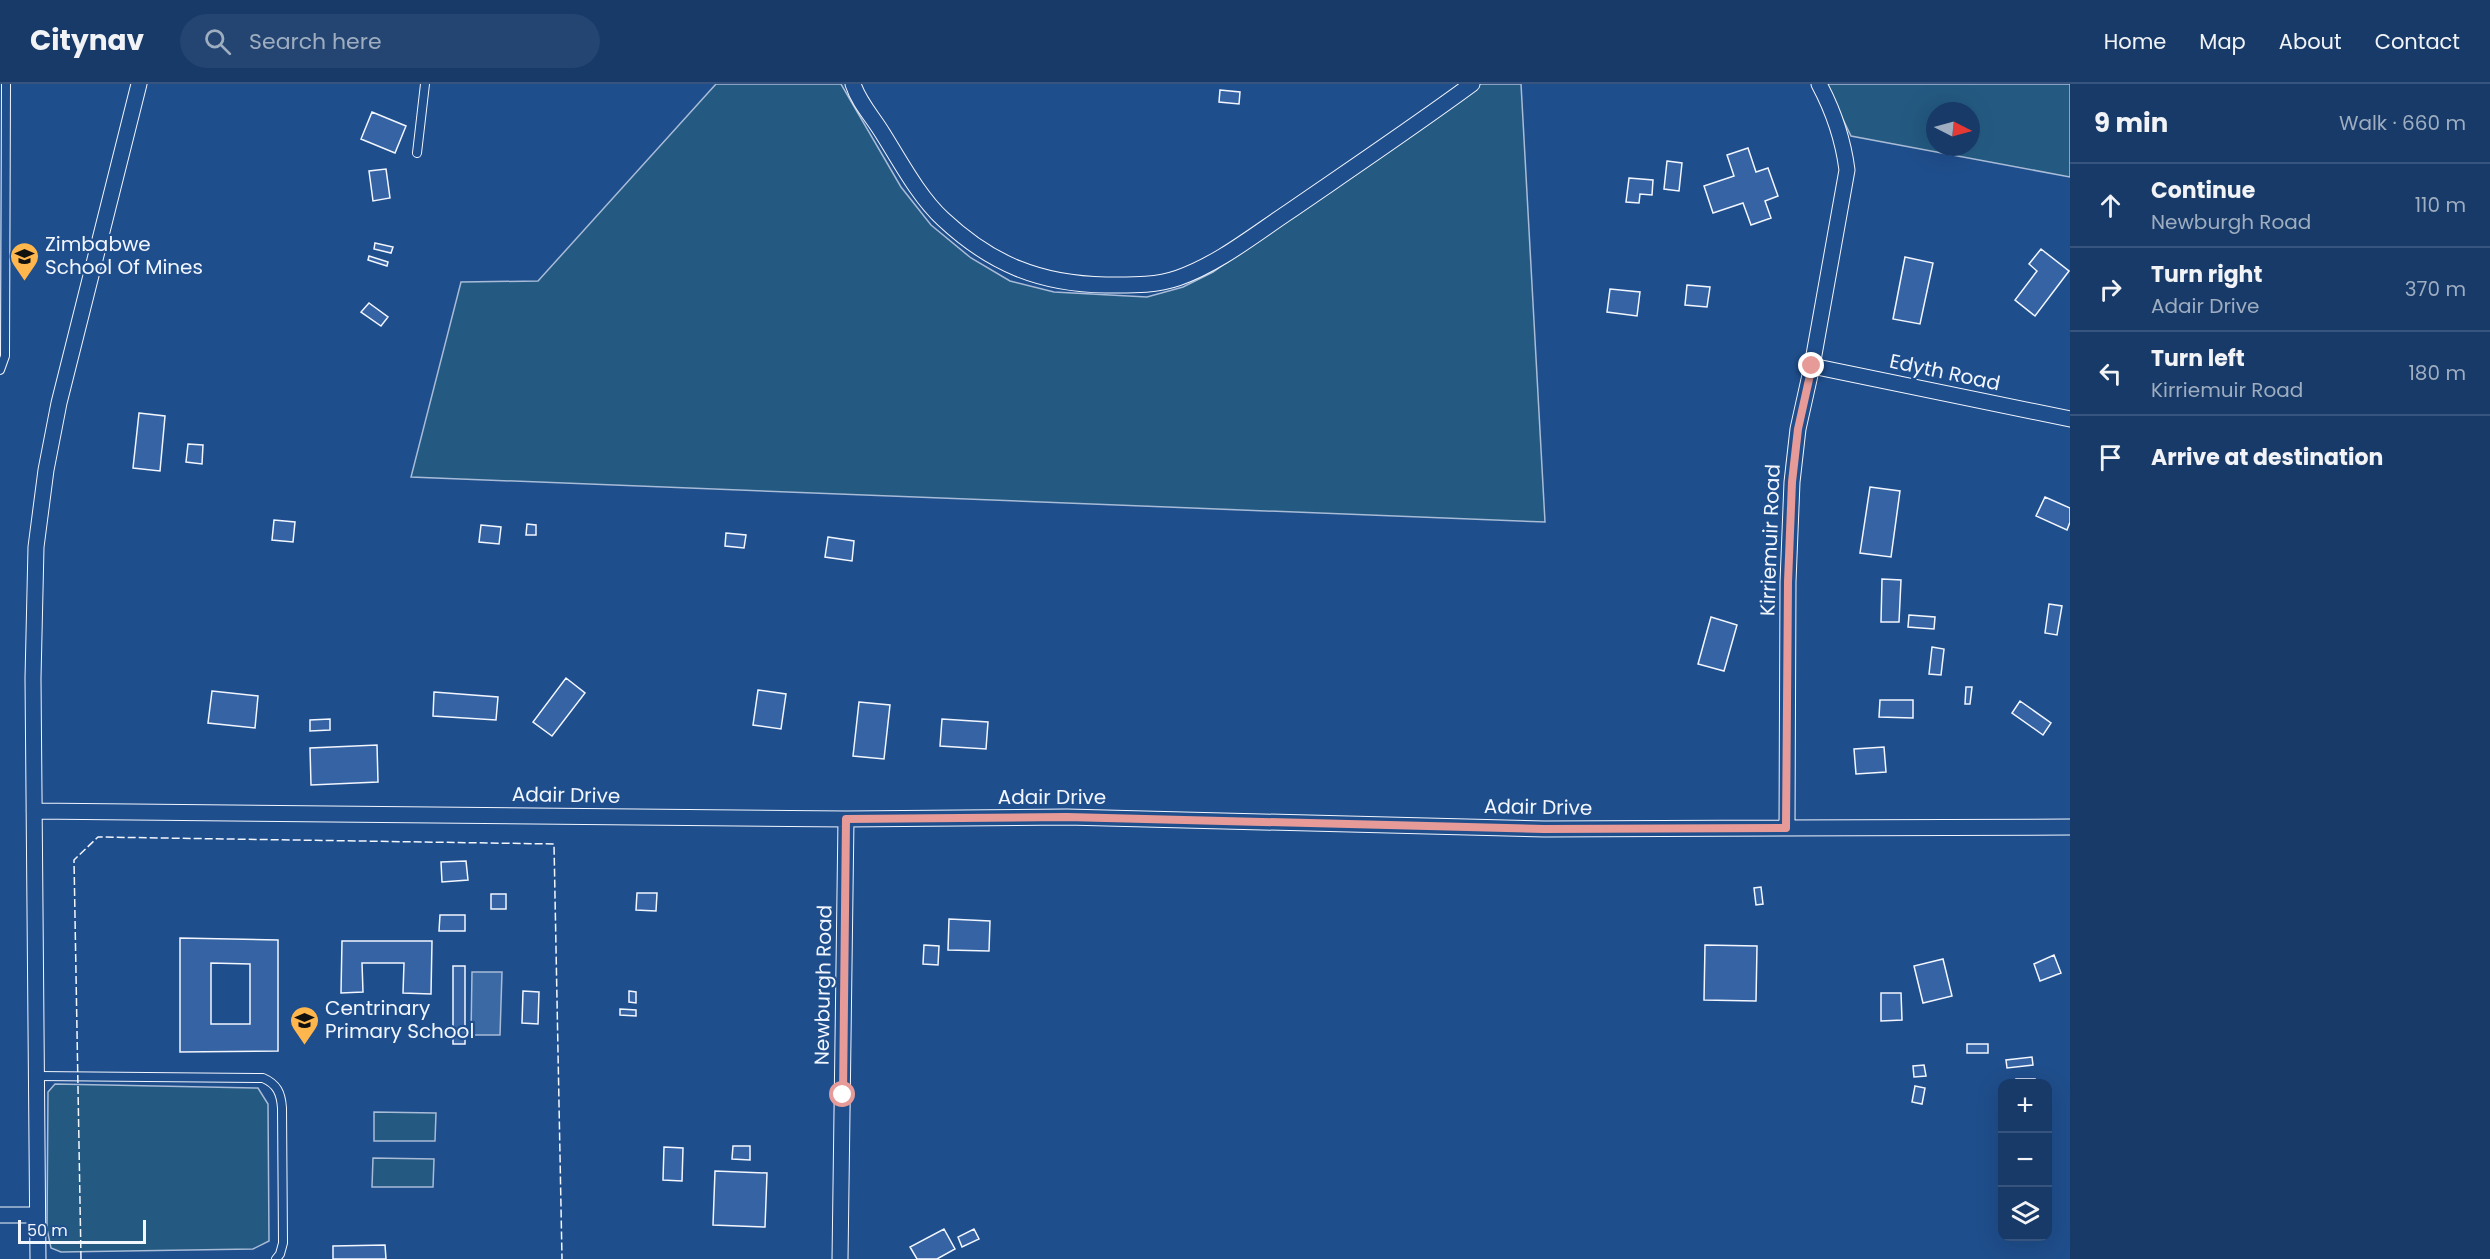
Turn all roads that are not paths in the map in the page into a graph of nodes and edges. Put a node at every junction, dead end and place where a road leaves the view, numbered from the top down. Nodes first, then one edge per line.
1 (6, 84) edge
2 (140, 84) edge
3 (425, 84) edge
4 (853, 84) edge
5 (1472, 84) edge
6 (1819, 84) edge
7 (417, 153) dead end
8 (1812, 366) junction
9 (0, 370) edge
10 (2070, 419) edge
11 (34, 811) junction
12 (846, 819) junction
13 (2070, 827) edge
14 (1786, 828) junction
15 (38, 1076) junction
16 (0, 1215) edge
17 (37, 1215) junction
18 (38, 1259) edge
19 (276, 1259) edge
20 (840, 1259) edge

1 - 9 lane
2 - 11 street
3 - 7 lane
4 - 5 street
6 - 8 street, Kirriemuir Road
8 - 10 street, Edyth Road
8 - 14 street, Kirriemuir Road
11 - 12 street, Adair Drive
11 - 15 street
12 - 14 street, Adair Drive
12 - 20 street, Newburgh Road
13 - 14 street, Adair Drive
15 - 17 street
15 - 19 lane
16 - 17 street
17 - 18 street

